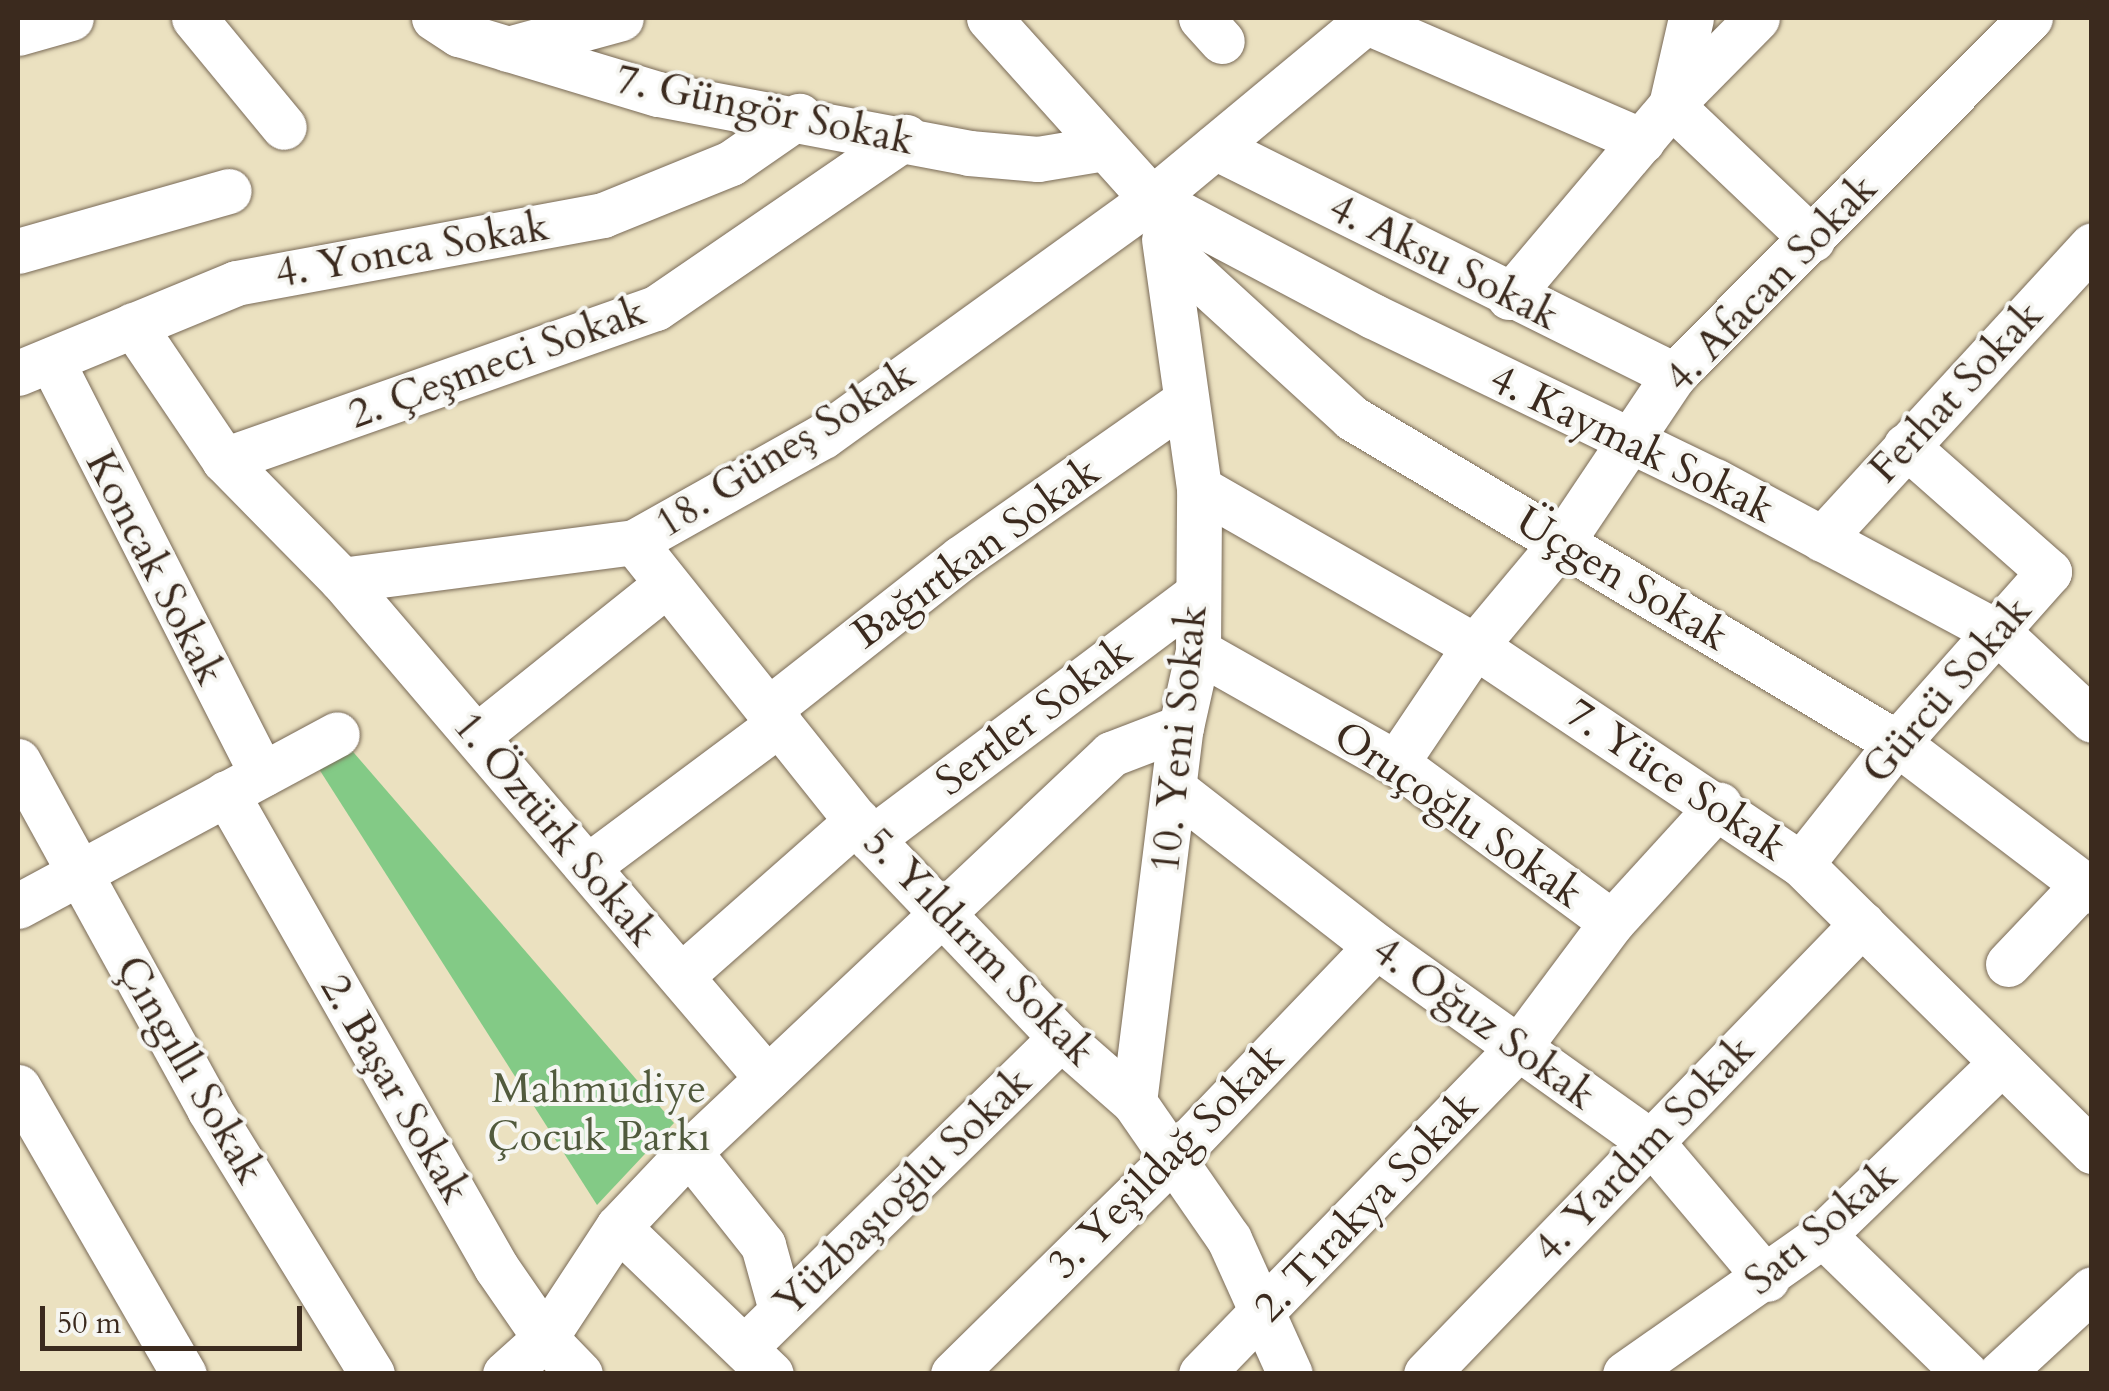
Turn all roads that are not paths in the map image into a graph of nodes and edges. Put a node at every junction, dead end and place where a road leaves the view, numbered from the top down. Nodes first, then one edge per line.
1 (72, 18) edge
2 (194, 18) edge
3 (434, 18) edge
4 (621, 18) edge
5 (989, 18) edge
6 (1692, 18) edge
7 (1757, 18) edge
8 (2030, 18) edge
9 (1368, 20) edge
10 (18, 34) edge
11 (507, 49) junction
12 (1672, 105) junction
13 (799, 116) junction
14 (284, 127) dead end
15 (906, 137) junction
16 (1642, 141) junction
17 (1214, 147) junction
18 (1104, 148) junction
19 (229, 190) dead end
20 (1152, 198) junction
21 (1812, 239) junction
22 (2092, 245) edge
23 (1167, 249) junction
24 (18, 251) edge
25 (1508, 296) junction
26 (132, 325) junction
27 (34, 367) edge
28 (1674, 375) junction
29 (1185, 400) junction
30 (1626, 442) junction
31 (1906, 446) junction
32 (224, 460) junction
33 (1200, 488) junction
34 (1822, 539) junction
35 (634, 542) junction
36 (1561, 544) junction
37 (342, 580) junction
38 (668, 584) junction
39 (1196, 595) junction
40 (1999, 633) junction
41 (1476, 646) junction
42 (1198, 651) junction
43 (775, 716) junction
44 (2092, 720) edge
45 (1181, 727) junction
46 (336, 734) dead end
47 (477, 736) junction
48 (1898, 742) junction
49 (18, 762) edge
50 (1396, 762) junction
51 (244, 784) junction
52 (1176, 791) junction
53 (1719, 805) junction
54 (864, 830) junction
55 (1801, 864) junction
56 (588, 866) junction
57 (78, 874) junction
58 (2088, 887) edge
59 (18, 906) edge
60 (940, 916) junction
61 (1612, 922) junction
62 (1862, 924) junction
63 (1376, 946) junction
64 (2008, 964) dead end
65 (681, 976) junction
66 (1062, 1038) junction
67 (1518, 1048) junction
68 (2001, 1064) junction
69 (767, 1078) junction
70 (18, 1087) edge
71 (1134, 1102) junction
72 (1652, 1143) junction
73 (2092, 1151) edge
74 (688, 1152) junction
75 (1174, 1158) junction
76 (618, 1227) junction
77 (1822, 1235) junction
78 (1767, 1279) junction
79 (2092, 1289) edge
80 (781, 1310) junction
81 (1265, 1314) junction
82 (545, 1338) junction
83 (758, 1360) edge
84 (1945, 1367) edge
85 (184, 1374) edge
86 (372, 1374) edge
87 (506, 1374) edge
88 (580, 1374) edge
89 (954, 1374) edge
90 (1201, 1374) edge
91 (1290, 1374) edge
92 (1426, 1374) edge
93 (1626, 1374) edge
94 (2000, 1374) edge

1 - 10 street
2 - 14 street
3 - 11 street, 7. Güngör Sokak
4 - 11 street
5 - 18 street
6 - 12 street
7 - 12 street
8 - 21 street, 4. Afacan Sokak
9 - 16 street
9 - 17 street, 18. Güneş Sokak
11 - 13 street, 7. Güngör Sokak
12 - 16 street
12 - 21 street
13 - 15 street, 7. Güngör Sokak
13 - 26 street, 4. Yonca Sokak
15 - 18 street, 7. Güngör Sokak
15 - 32 street, 2. Çeşmeci Sokak
16 - 25 street
17 - 20 street, 18. Güneş Sokak
17 - 25 street, 4. Aksu Sokak
18 - 20 street
19 - 24 street
20 - 23 street, 10. Yeni Sokak
20 - 30 street, 4. Kaymak Sokak
20 - 35 street, 18. Güneş Sokak
21 - 28 street, 4. Afacan Sokak
22 - 31 street, Ferhat Sokak
23 - 29 street, 10. Yeni Sokak
23 - 36 street, Üçgen Sokak
25 - 28 street, 4. Aksu Sokak
26 - 27 street, 4. Yonca Sokak
26 - 32 street
27 - 51 street, Koncak Sokak
28 - 30 street, 4. Afacan Sokak
29 - 33 street, 10. Yeni Sokak
29 - 43 street, Bağırtkan Sokak
30 - 34 street, 4. Kaymak Sokak
30 - 36 street, 4. Afacan Sokak
31 - 34 street, Ferhat Sokak
31 - 40 street, Gürcü Sokak
32 - 37 street
33 - 39 street, 10. Yeni Sokak
33 - 41 street, 7. Yüce Sokak
34 - 40 street, 4. Kaymak Sokak
35 - 37 street, 18. Güneş Sokak
35 - 38 street, 5. Yıldırım Sokak
36 - 41 street, 4. Afacan Sokak
36 - 48 street, Üçgen Sokak
37 - 47 street, 1. Öztürk Sokak
38 - 43 street, 5. Yıldırım Sokak
38 - 47 street
39 - 42 street, 10. Yeni Sokak
39 - 54 street, Sertler Sokak
40 - 44 street, 4. Kaymak Sokak
40 - 48 street, Gürcü Sokak
41 - 50 street, 4. Afacan Sokak
41 - 53 street, 7. Yüce Sokak
42 - 45 street, 10. Yeni Sokak
42 - 50 street, Oruçoğlu Sokak
43 - 54 street, 5. Yıldırım Sokak
43 - 56 street, Bağırtkan Sokak
45 - 52 street, 10. Yeni Sokak
45 - 60 street
46 - 51 street
47 - 56 street, 1. Öztürk Sokak
48 - 55 street, Gürcü Sokak
48 - 58 street, Üçgen Sokak
49 - 57 street, Çıngıllı Sokak
50 - 61 street, Oruçoğlu Sokak
51 - 57 street
51 - 82 street, 2. Başar Sokak
52 - 63 street, 4. Oğuz Sokak
52 - 71 street, 10. Yeni Sokak
53 - 55 street, 7. Yüce Sokak
53 - 61 street, 2. Tırakya Sokak
54 - 60 street, 5. Yıldırım Sokak
54 - 65 street, Sertler Sokak
55 - 62 street, 7. Yüce Sokak
56 - 65 street, 1. Öztürk Sokak
57 - 59 street
57 - 86 street, Çıngıllı Sokak
58 - 64 street
60 - 66 street, 5. Yıldırım Sokak
60 - 69 street
61 - 67 street, 2. Tırakya Sokak
62 - 68 street, 7. Yüce Sokak
62 - 72 street, 4. Yardım Sokak
63 - 67 street, 4. Oğuz Sokak
63 - 75 street, 3. Yeşildağ Sokak
65 - 69 street, 1. Öztürk Sokak
66 - 71 street, 5. Yıldırım Sokak
66 - 80 street, Yüzbaşıoğlu Sokak
67 - 72 street, 4. Oğuz Sokak
67 - 81 street, 2. Tırakya Sokak
68 - 73 street, 7. Yüce Sokak
68 - 77 street, Satı Sokak
69 - 74 street
70 - 85 street
71 - 75 street, 5. Yıldırım Sokak
72 - 78 street, 4. Oğuz Sokak
72 - 92 street, 4. Yardım Sokak
74 - 76 street
74 - 80 street
75 - 81 street, 5. Yıldırım Sokak
75 - 89 street, 3. Yeşildağ Sokak
76 - 82 street
76 - 83 street
77 - 78 street, Satı Sokak
77 - 84 street
78 - 93 street, Satı Sokak
79 - 94 street
80 - 83 street, Yüzbaşıoğlu Sokak
81 - 90 street, 2. Tırakya Sokak
81 - 91 street, 5. Yıldırım Sokak
82 - 87 street
82 - 88 street, 2. Başar Sokak

